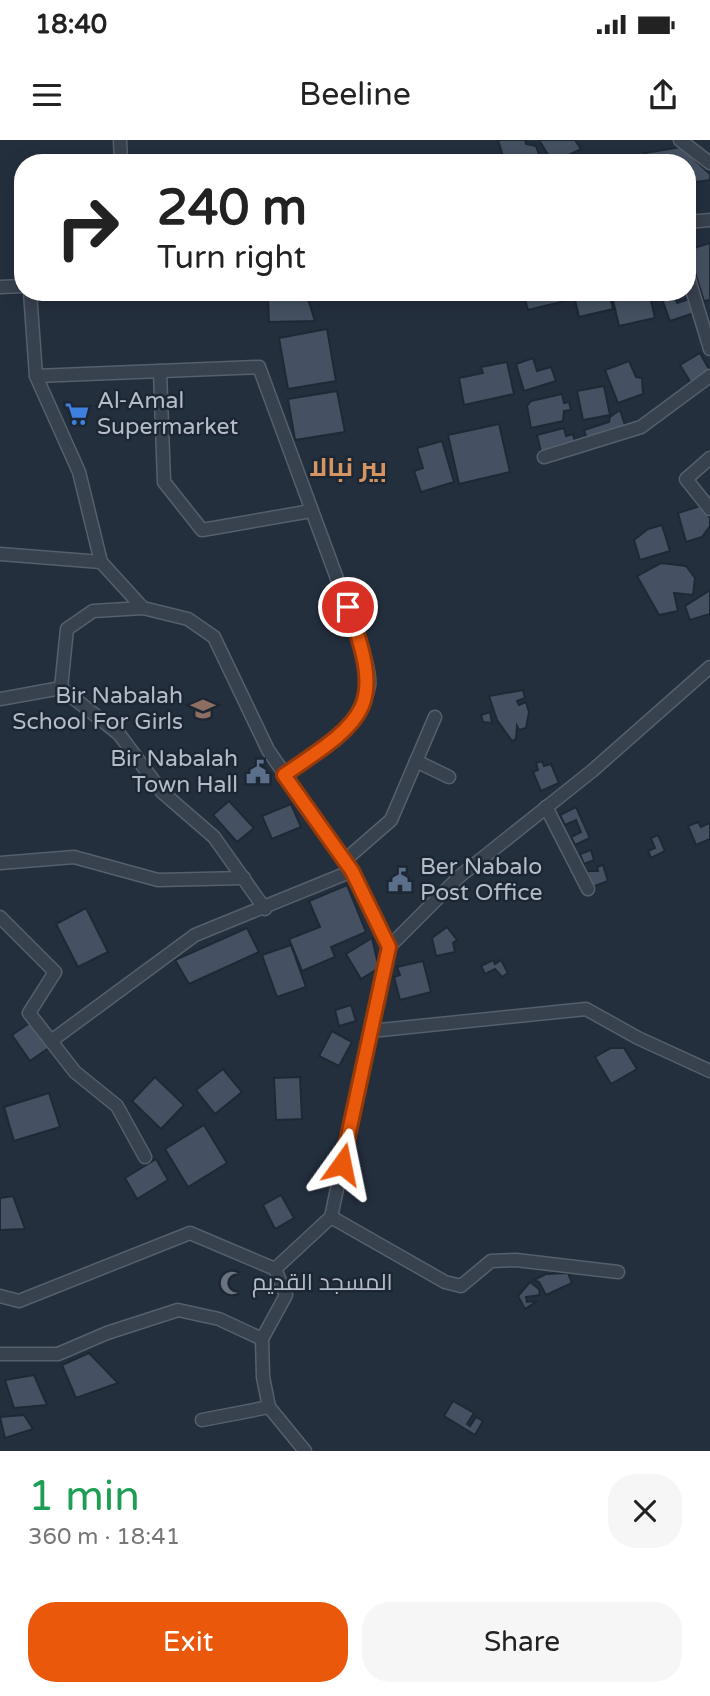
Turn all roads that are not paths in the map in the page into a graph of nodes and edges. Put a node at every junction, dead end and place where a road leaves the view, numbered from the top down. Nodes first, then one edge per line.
1 (680, 140) edge
2 (710, 163) edge
3 (31, 301) edge
4 (696, 301) edge
5 (710, 349) edge
6 (160, 371) junction
7 (36, 376) junction
8 (710, 376) edge
9 (544, 457) dead end
10 (710, 457) edge
11 (710, 509) edge
12 (311, 511) junction
13 (0, 554) edge
14 (101, 562) junction
15 (143, 608) junction
16 (710, 667) edge
17 (61, 688) junction
18 (0, 699) edge
19 (435, 718) dead end
20 (416, 761) junction
21 (284, 775) junction
22 (449, 777) dead end
23 (546, 807) junction
24 (0, 863) edge
25 (349, 866) junction
26 (244, 877) junction
27 (588, 889) dead end
28 (265, 909) junction
29 (0, 917) edge
30 (389, 947) junction
31 (371, 1031) junction
32 (51, 1041) junction
33 (710, 1071) edge
34 (145, 1157) dead end
35 (331, 1217) junction
36 (275, 1269) junction
37 (618, 1272) dead end
38 (0, 1296) edge
39 (262, 1339) junction
40 (0, 1354) edge
41 (268, 1407) junction
42 (202, 1420) dead end
43 (305, 1451) edge

1 - 2 street
3 - 7 street
4 - 5 street
6 - 7 street
6 - 12 street
6 - 12 street
7 - 14 street
8 - 9 street
10 - 11 street
12 - 21 street
13 - 14 street
14 - 15 street
15 - 17 street
15 - 21 street
16 - 23 street
17 - 18 street
17 - 26 street
19 - 20 street
20 - 22 street
20 - 25 street
21 - 25 street
23 - 27 street
23 - 30 street
24 - 26 street
25 - 28 street
25 - 30 street
26 - 28 street
28 - 32 street
29 - 32 street
30 - 31 street
31 - 33 street
31 - 35 street
32 - 34 street
35 - 36 street
35 - 37 street
36 - 38 street
36 - 39 street
39 - 40 street
39 - 41 street
41 - 42 street
41 - 43 street

